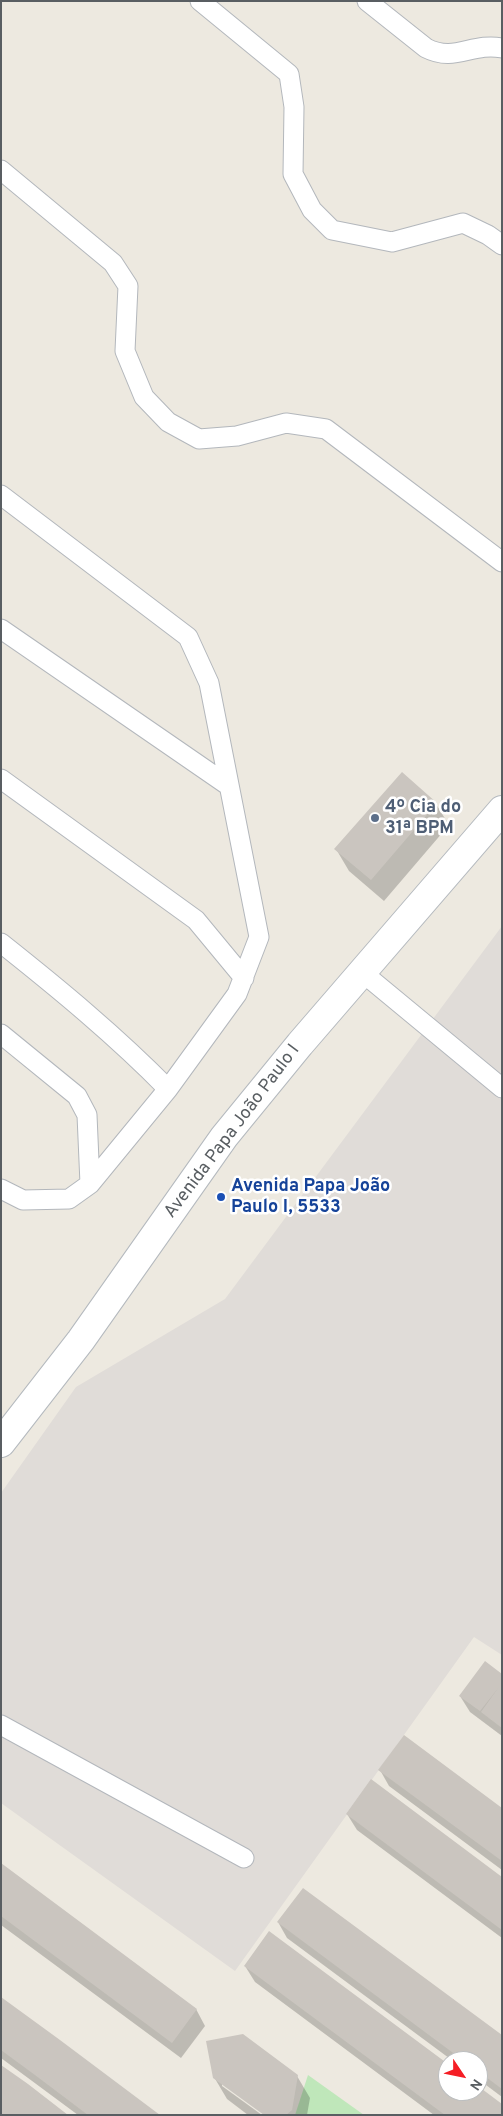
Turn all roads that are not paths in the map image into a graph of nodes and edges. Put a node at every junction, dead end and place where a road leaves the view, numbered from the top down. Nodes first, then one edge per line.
1 (200, 1) edge
2 (367, 1) edge
3 (502, 48) edge
4 (1, 170) edge
5 (502, 245) edge
6 (1, 495) edge
7 (502, 562) edge
8 (1, 629) edge
9 (1, 780) edge
10 (229, 786) junction
11 (502, 810) edge
12 (1, 943) edge
13 (363, 972) junction
14 (244, 978) junction
15 (1, 1034) edge
16 (502, 1088) edge
17 (168, 1089) junction
18 (90, 1184) junction
19 (1, 1189) edge
20 (1, 1444) edge
21 (1, 1725) edge
22 (244, 1858) dead end

1 - 5 lane
2 - 3 lane
4 - 7 lane
6 - 10 lane
8 - 10 lane
9 - 14 lane
10 - 14 lane
11 - 13 main road, Avenida Papa João Paulo I
12 - 17 lane
13 - 16 lane
13 - 20 main road, Avenida Papa João Paulo I
14 - 17 lane
15 - 18 lane
17 - 18 lane
18 - 19 lane
21 - 22 lane

